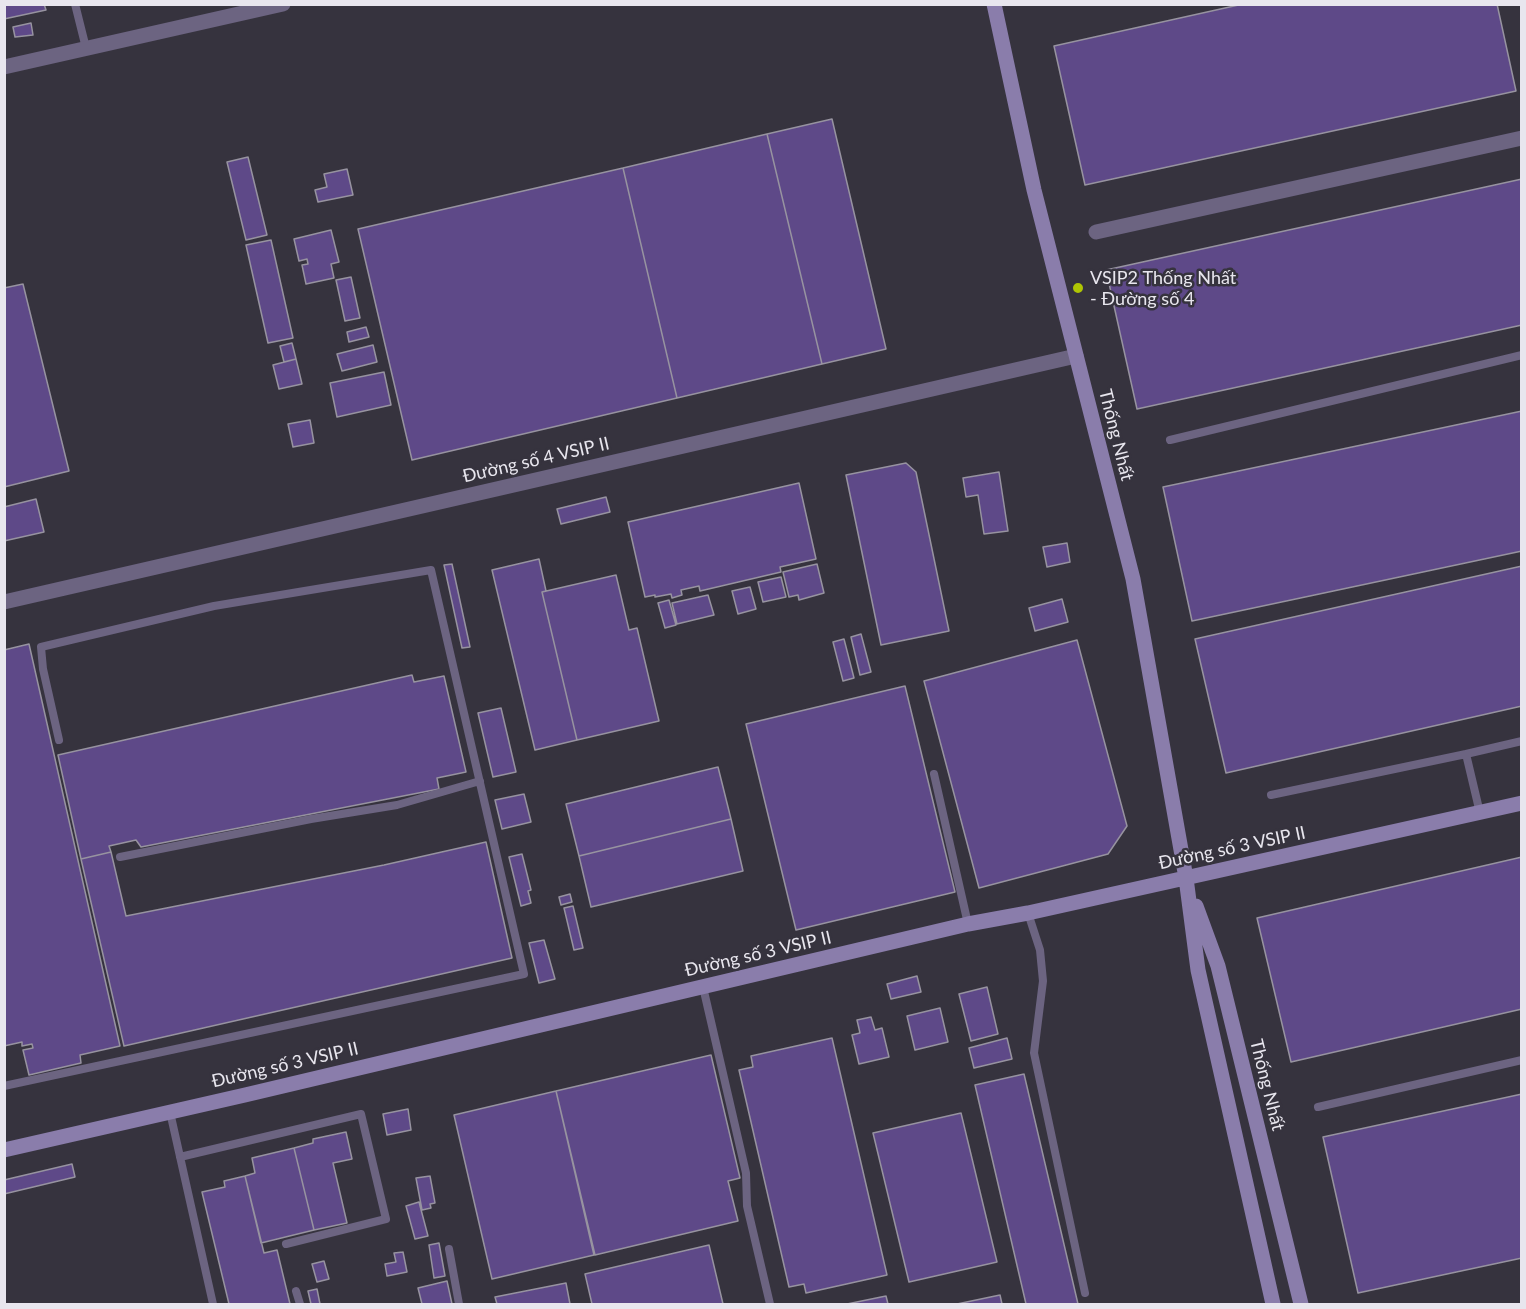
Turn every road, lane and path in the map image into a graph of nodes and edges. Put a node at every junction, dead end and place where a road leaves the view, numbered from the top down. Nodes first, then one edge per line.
1 (75, 4) edge
2 (283, 4) edge
3 (994, 4) edge
4 (86, 48) junction
5 (4, 67) edge
6 (1521, 138) edge
7 (1096, 232) dead end
8 (1521, 355) edge
9 (1076, 356) junction
10 (1170, 440) dead end
11 (4, 602) edge
12 (59, 740) dead end
13 (1521, 741) edge
14 (1466, 754) junction
15 (934, 774) dead end
16 (480, 781) junction
17 (1270, 795) dead end
18 (1521, 803) edge
19 (1480, 813) junction
20 (120, 857) dead end
21 (1186, 878) junction
22 (1028, 913) junction
23 (968, 924) junction
24 (703, 987) junction
25 (1521, 1060) edge
26 (4, 1086) edge
27 (1318, 1107) dead end
28 (170, 1112) junction
29 (4, 1150) edge
30 (180, 1157) junction
31 (286, 1244) dead end
32 (449, 1249) dead end
33 (296, 1291) dead end
34 (1085, 1293) dead end
35 (213, 1305) edge
36 (300, 1305) edge
37 (459, 1305) edge
38 (770, 1305) edge
39 (1273, 1305) edge
40 (1301, 1305) edge

1 - 4 lane
2 - 4 street
3 - 9 street, Thống Nhất
4 - 5 street
6 - 7 street
8 - 10 lane
9 - 11 street, Đường số 4 VSIP II
9 - 21 street, Thống Nhất
12 - 16 lane
13 - 14 lane
14 - 17 lane
14 - 19 lane
15 - 23 lane
16 - 20 lane
16 - 26 lane
18 - 19 street, Đường số 3 VSIP II
19 - 21 street, Đường số 3 VSIP II
21 - 22 street, Đường số 3 VSIP II
21 - 39 street, Thống Nhất
21 - 40 street, Thống Nhất
22 - 23 street, Đường số 3 VSIP II
22 - 34 lane
23 - 24 street, Đường số 3 VSIP II
24 - 28 street, Đường số 3 VSIP II
24 - 38 lane
25 - 27 lane
28 - 29 street, Đường số 3 VSIP II
28 - 30 lane
30 - 31 lane
30 - 35 lane
32 - 37 lane
33 - 36 lane

